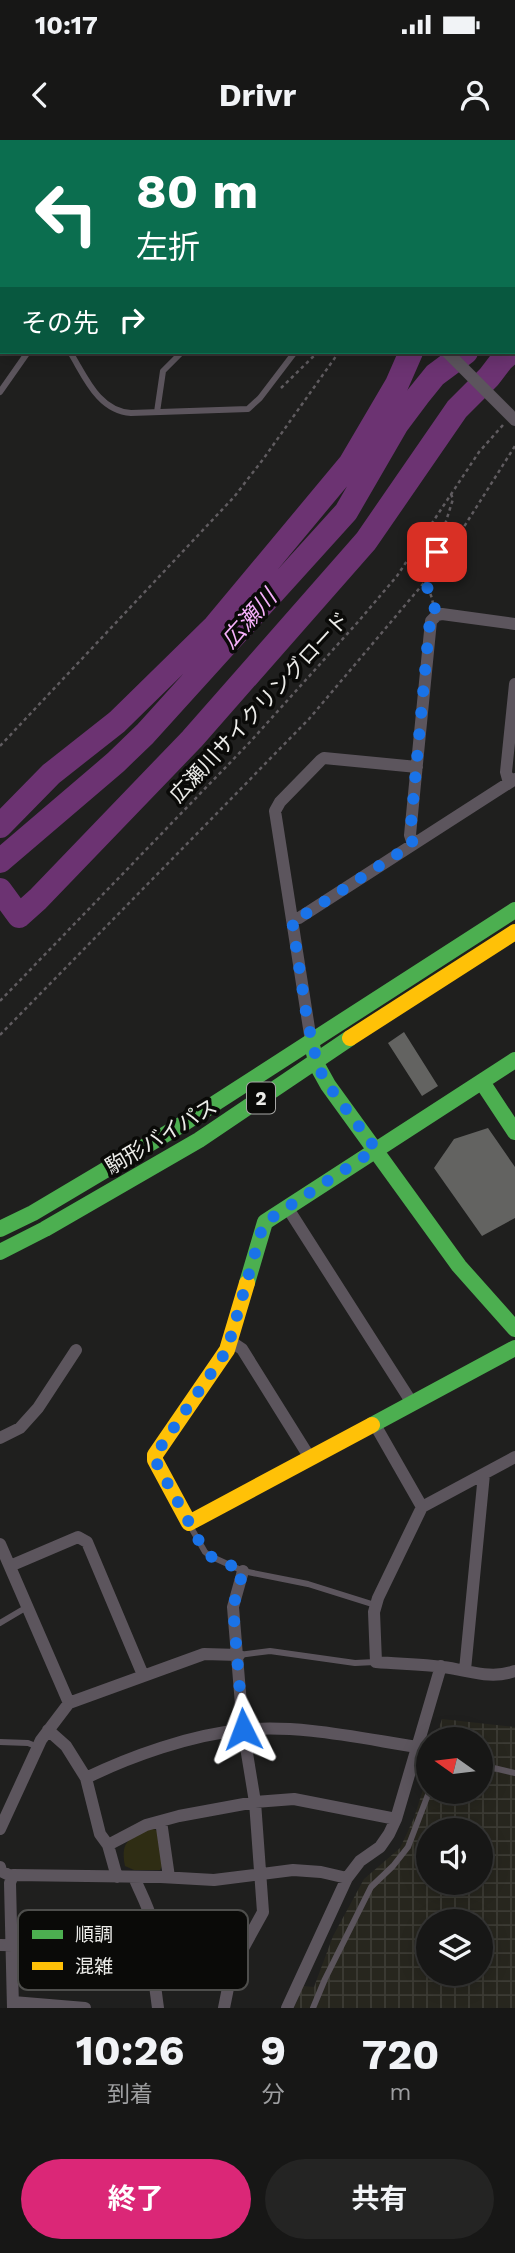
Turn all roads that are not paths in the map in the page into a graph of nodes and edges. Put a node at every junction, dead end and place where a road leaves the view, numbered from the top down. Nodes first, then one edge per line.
1 (27, 354) edge
2 (73, 354) edge
3 (180, 354) edge
4 (293, 354) edge
5 (449, 354) edge
6 (0, 392) edge
7 (157, 412) junction
8 (511, 420) edge
9 (515, 624) edge
10 (515, 684) edge
11 (417, 767) junction
12 (512, 781) edge
13 (413, 844) junction
14 (515, 910) edge
15 (292, 920) junction
16 (515, 932) edge
17 (311, 1041) junction
18 (316, 1060) junction
19 (515, 1060) edge
20 (482, 1082) junction
21 (515, 1132) edge
22 (376, 1149) junction
23 (287, 1207) junction
24 (0, 1229) edge
25 (0, 1252) edge
26 (515, 1329) edge
27 (230, 1341) junction
28 (515, 1348) edge
29 (76, 1350) dead end
30 (412, 1403) junction
31 (374, 1423) junction
32 (0, 1438) edge
33 (515, 1457) edge
34 (310, 1458) junction
35 (484, 1474) junction
36 (422, 1507) junction
37 (188, 1523) junction
38 (0, 1544) edge
39 (10, 1566) junction
40 (243, 1571) junction
41 (375, 1605) junction
42 (27, 1607) junction
43 (0, 1623) edge
44 (239, 1655) junction
45 (376, 1662) junction
46 (441, 1666) junction
47 (464, 1670) junction
48 (515, 1671) edge
49 (143, 1675) junction
50 (69, 1703) junction
51 (423, 1727) edge
52 (243, 1729) junction
53 (48, 1730) junction
54 (0, 1742) edge
55 (38, 1746) junction
56 (416, 1747) edge
57 (416, 1750) edge
58 (494, 1768) edge
59 (515, 1773) edge
60 (86, 1778) junction
61 (255, 1802) junction
62 (424, 1804) edge
63 (3, 1814) edge
64 (396, 1819) junction
65 (161, 1821) junction
66 (0, 1829) edge
67 (108, 1845) junction
68 (0, 1867) edge
69 (262, 1873) junction
70 (11, 1876) junction
71 (117, 1877) junction
72 (134, 1877) junction
73 (169, 1877) junction
74 (347, 1878) junction
75 (148, 1910) edge
76 (248, 1939) edge
77 (5, 1945) edge
78 (156, 1990) edge
79 (228, 1990) edge
80 (13, 2005) edge
81 (85, 2008) edge
82 (158, 2008) edge
83 (224, 2008) edge
84 (287, 2008) edge
85 (313, 2008) edge

1 - 6 lane
2 - 7 lane
3 - 7 lane
4 - 7 lane
5 - 8 street, bridge
9 - 11 street
10 - 12 street
11 - 13 street
11 - 15 street
12 - 13 street
13 - 15 street
14 - 17 street, 駒形バイパス / 2
15 - 17 street
16 - 18 street, 駒形バイパス / 2
17 - 18 street
17 - 24 street, 駒形バイパス / 2
18 - 22 street
18 - 25 street, 駒形バイパス / 2
19 - 20 street
20 - 21 street
20 - 22 street
22 - 23 street
22 - 26 street
23 - 27 street
23 - 30 street
27 - 34 street
27 - 37 street
28 - 30 street
29 - 32 street
30 - 31 street
31 - 34 street
31 - 36 street
33 - 35 street
34 - 37 street
35 - 36 street
35 - 47 street
36 - 41 street
37 - 40 lane
38 - 39 street
39 - 42 street
39 - 49 street
40 - 41 lane
40 - 44 street
41 - 45 street
42 - 43 lane
42 - 50 street
44 - 45 lane
44 - 49 street
44 - 52 street
45 - 46 street
46 - 47 street
46 - 51 street
47 - 48 street
49 - 50 street
50 - 53 street
52 - 56 street
52 - 60 street
52 - 61 street
53 - 55 street
53 - 60 street
54 - 55 lane
55 - 63 street
57 - 64 street
58 - 59 lane
60 - 67 street
61 - 64 street
61 - 65 street
61 - 69 street
62 - 85 lane
63 - 66 street
64 - 74 street
65 - 67 street
65 - 73 street
67 - 71 street
68 - 70 street
69 - 73 street
69 - 74 street
69 - 76 street
70 - 71 street
70 - 77 street
71 - 72 street
72 - 73 street
72 - 75 street
74 - 84 street
77 - 80 street
78 - 82 street
79 - 83 street
80 - 81 street

